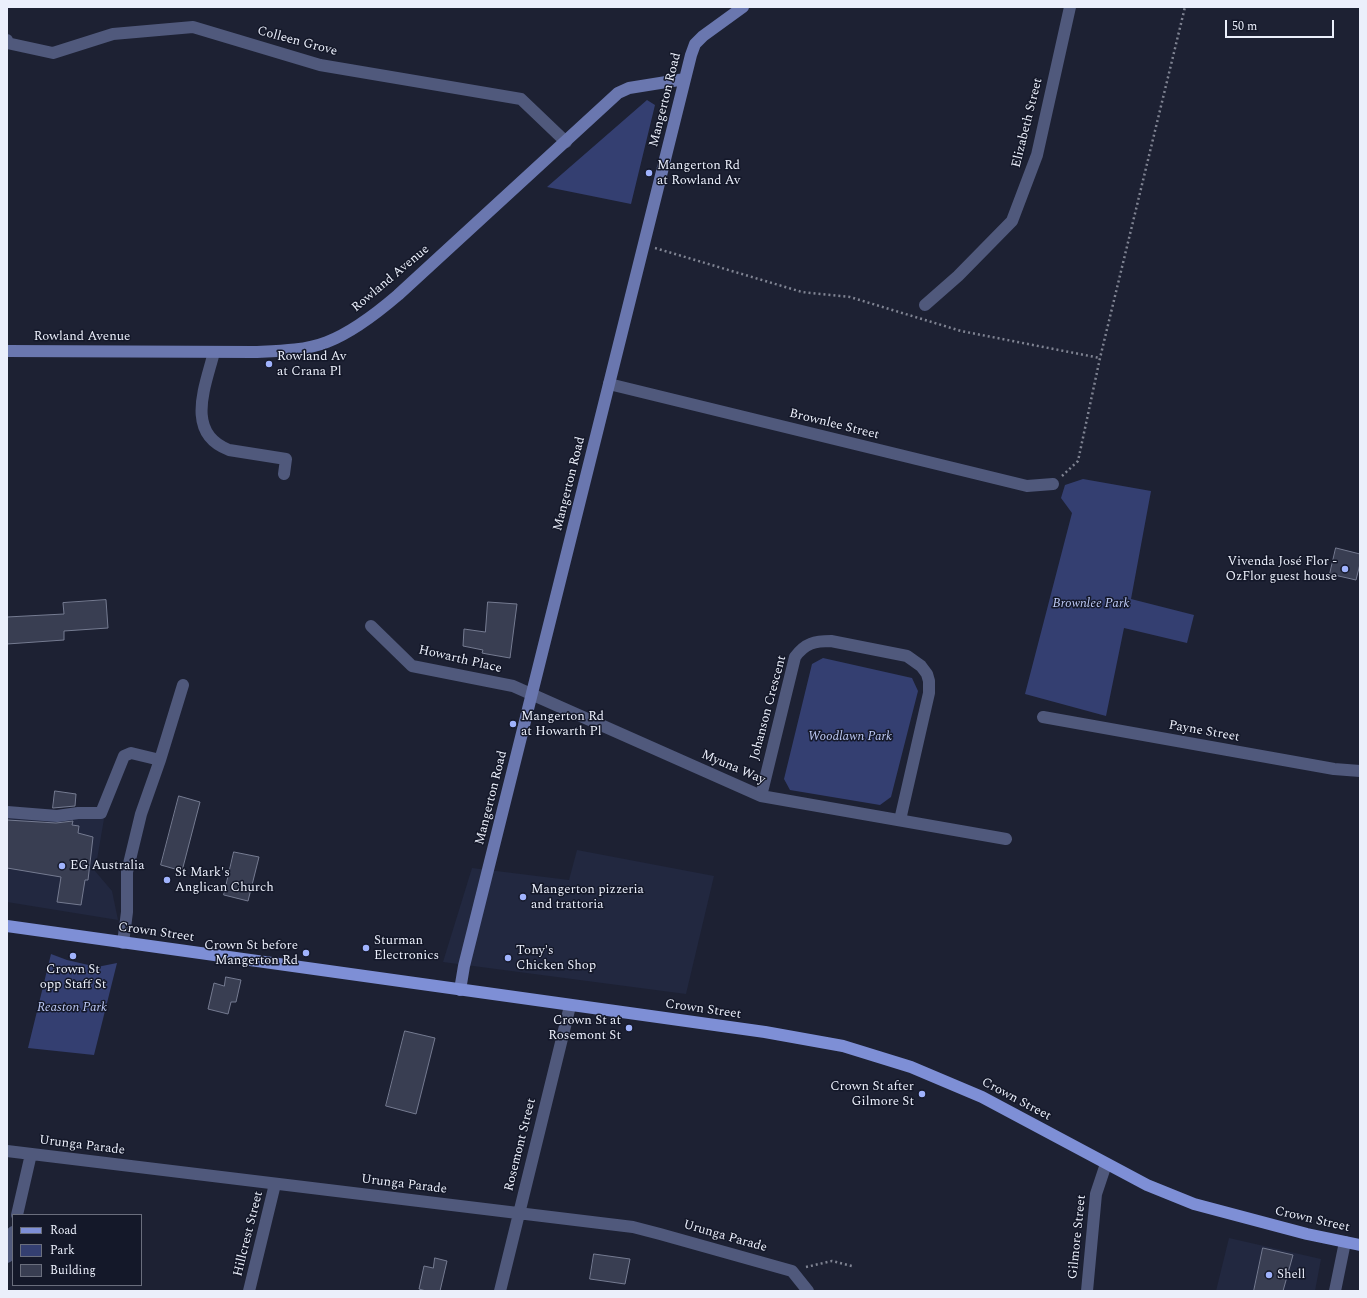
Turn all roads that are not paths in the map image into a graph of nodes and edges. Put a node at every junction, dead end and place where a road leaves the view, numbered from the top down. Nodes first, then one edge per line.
1 (743, 7) edge
2 (1070, 7) edge
3 (7, 42) edge
4 (685, 79) junction
5 (566, 142) junction
6 (925, 305) dead end
7 (7, 351) edge
8 (214, 352) junction
9 (610, 384) junction
10 (284, 474) dead end
11 (1053, 484) road end
12 (370, 626) dead end
13 (183, 685) dead end
14 (532, 694) junction
15 (1043, 717) dead end
16 (160, 760) junction
17 (1360, 770) edge
18 (761, 796) junction
19 (7, 812) edge
20 (900, 820) junction
21 (1006, 839) dead end
22 (7, 926) edge
23 (123, 943) junction
24 (460, 990) junction
25 (570, 1006) junction
26 (7, 1151) edge
27 (31, 1154) junction
28 (1106, 1164) junction
29 (275, 1184) junction
30 (518, 1213) junction
31 (17, 1214) edge
32 (12, 1236) edge
33 (1345, 1242) junction
34 (1360, 1245) edge
35 (7, 1257) edge
36 (249, 1291) edge
37 (500, 1291) edge
38 (808, 1291) edge
39 (1087, 1291) edge
40 (1336, 1291) edge

1 - 4 street, Mangerton Road
2 - 6 street, Elizabeth Street
3 - 5 street, Colleen Grove
4 - 5 street, Rowland Avenue
4 - 9 street, Mangerton Road
5 - 8 street, Rowland Avenue
7 - 8 street, Rowland Avenue
8 - 10 street
9 - 11 street, Brownlee Street
9 - 14 street, Mangerton Road
12 - 14 street, Howarth Place
13 - 16 street
14 - 18 street, Myuna Way
14 - 24 street, Mangerton Road
15 - 17 street, Payne Street
16 - 19 street
16 - 23 street
18 - 20 street, Myuna Way
18 - 20 street, Johanson Crescent
20 - 21 street, Myuna Way
22 - 23 main road, Crown Street
23 - 24 main road, Crown Street
24 - 25 main road, Crown Street
25 - 28 main road, Crown Street
25 - 30 street, Rosemont Street
26 - 27 street, Urunga Parade
27 - 29 street, Urunga Parade
27 - 31 street
28 - 33 main road, Crown Street
28 - 39 street, Gilmore Street
29 - 30 street, Urunga Parade
29 - 36 street, Hillcrest Street
30 - 37 street, Rosemont Street
30 - 38 street, Urunga Parade
32 - 35 street
33 - 34 main road, Crown Street
33 - 40 street

